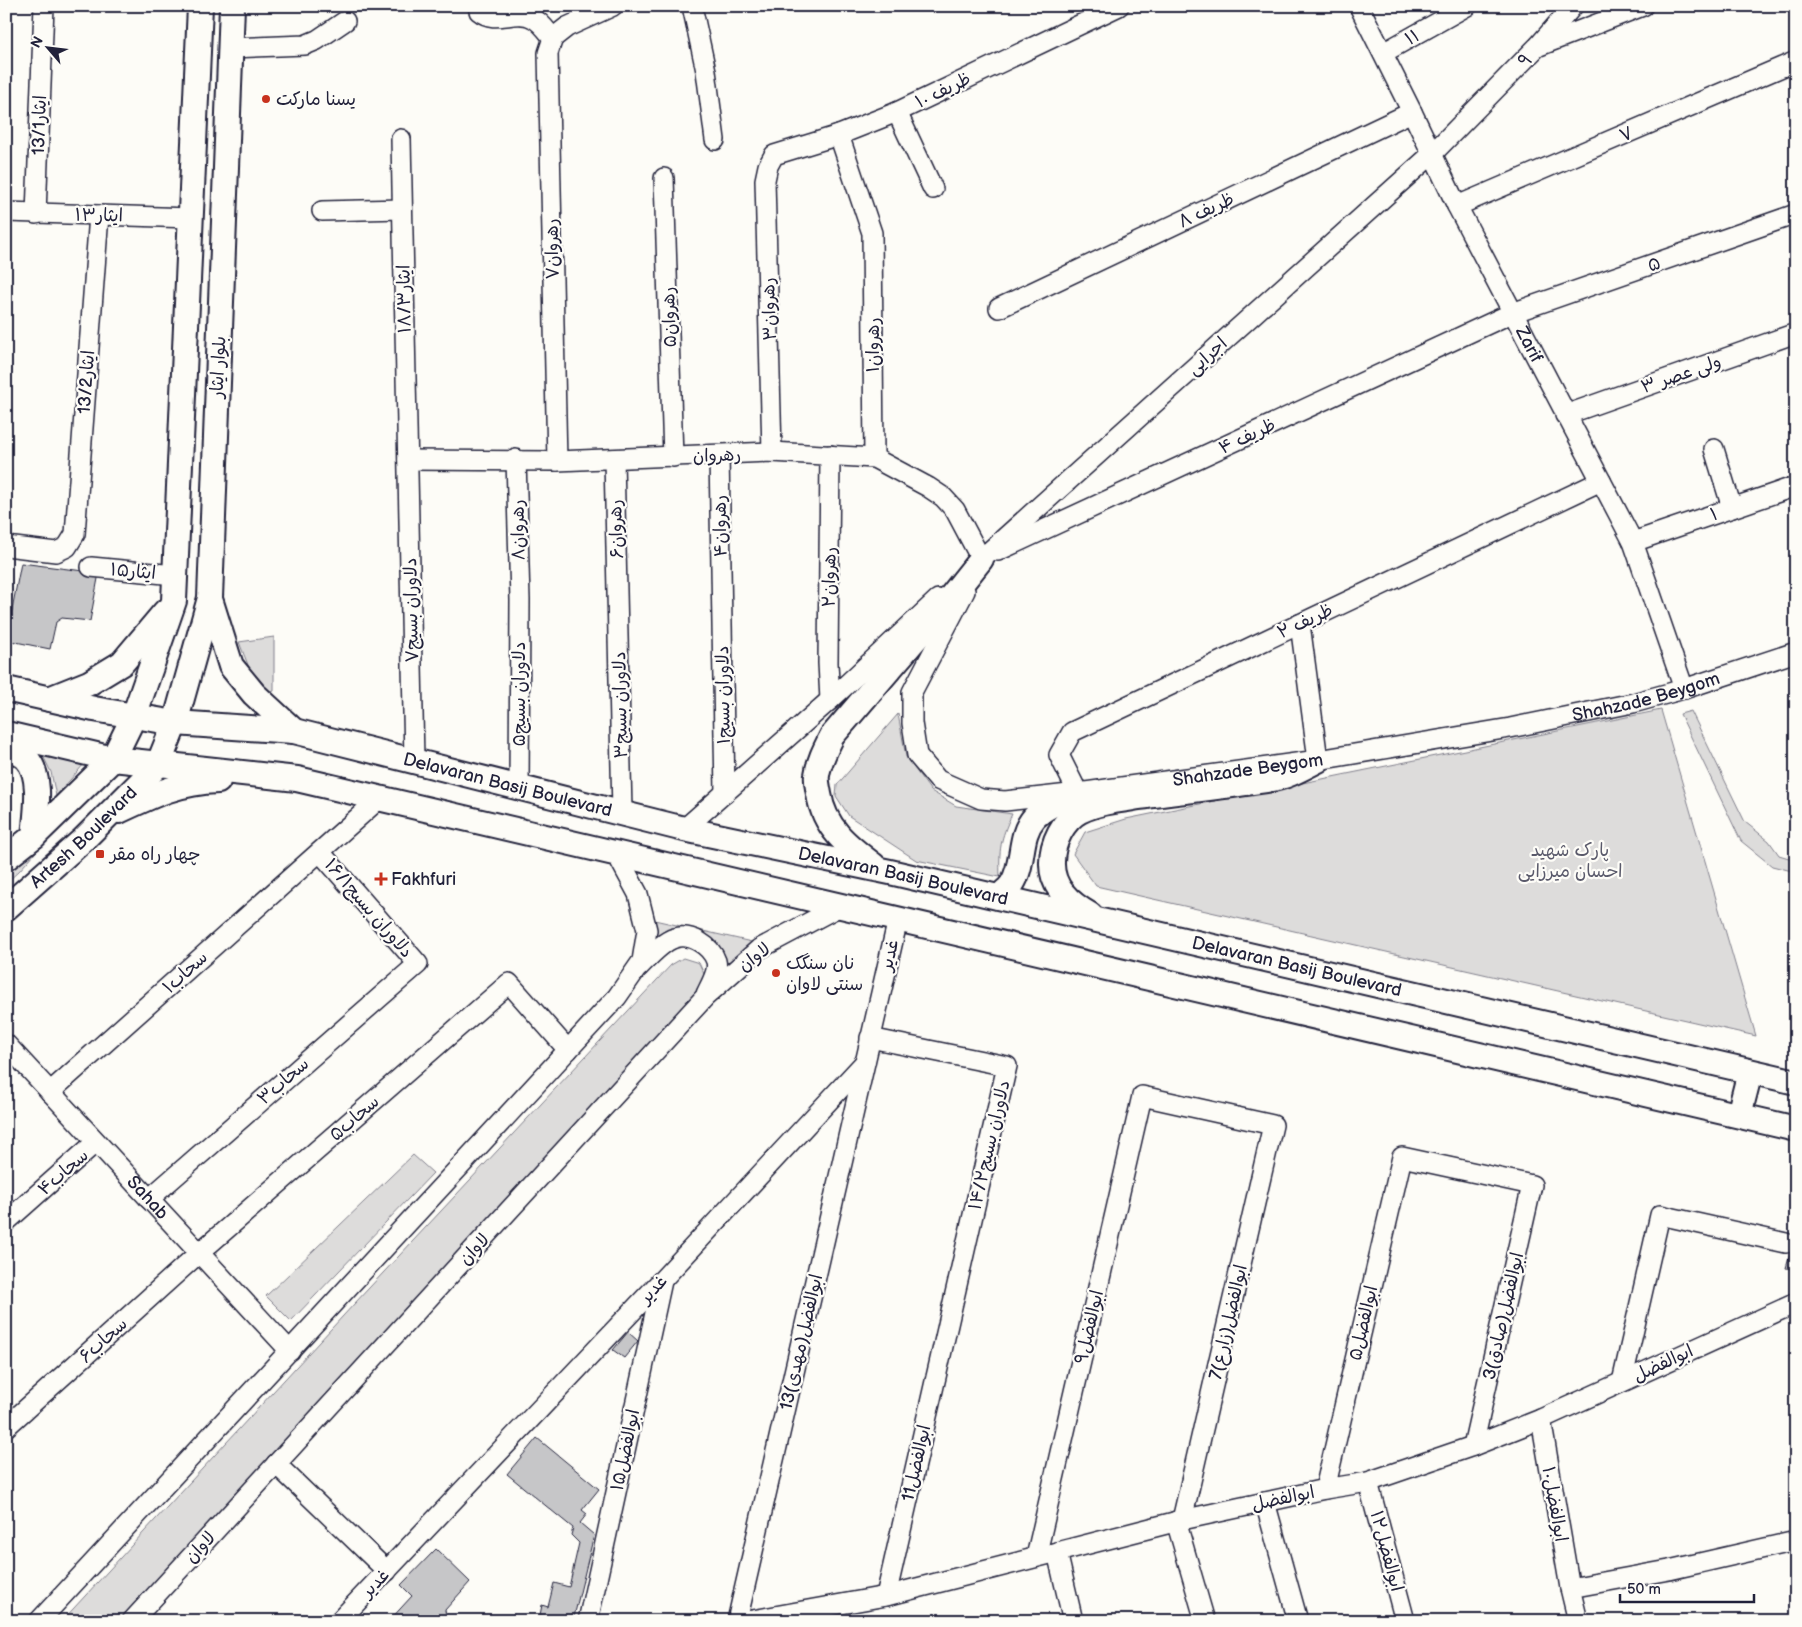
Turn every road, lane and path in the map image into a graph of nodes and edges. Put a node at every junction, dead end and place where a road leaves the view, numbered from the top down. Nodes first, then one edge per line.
1 (44, 6) edge
2 (200, 6) edge
3 (232, 6) edge
4 (478, 6) edge
5 (613, 6) edge
6 (692, 6) edge
7 (1119, 6) edge
8 (1359, 6) edge
9 (1467, 6) edge
10 (1573, 6) edge
11 (1644, 6) edge
12 (345, 21) dead end
13 (553, 38) junction
14 (1537, 47) junction
15 (231, 48) junction
16 (1383, 53) junction
17 (1796, 61) edge
18 (897, 112) junction
19 (1412, 112) junction
20 (839, 135) junction
21 (401, 139) dead end
22 (715, 140) dead end
23 (1432, 154) junction
24 (768, 166) joint
25 (664, 178) dead end
26 (933, 189) dead end
27 (1456, 206) junction
28 (402, 210) junction
29 (322, 211) dead end
30 (6, 212) edge
31 (36, 214) junction
32 (1796, 214) edge
33 (99, 215) junction
34 (191, 218) junction
35 (1000, 308) dead end
36 (1512, 313) junction
37 (1796, 333) edge
38 (1565, 414) junction
39 (181, 436) junction
40 (215, 438) junction
41 (1714, 449) dead end
42 (772, 452) junction
43 (719, 455) junction
44 (830, 455) junction
45 (673, 457) junction
46 (874, 458) junction
47 (614, 459) junction
48 (408, 460) junction
49 (516, 460) junction
50 (557, 461) junction
51 (1601, 481) junction
52 (1796, 486) edge
53 (1732, 508) junction
54 (1633, 542) junction
55 (6, 546) edge
56 (981, 558) junction
57 (91, 567) dead end
58 (175, 575) junction
59 (720, 597) joint
60 (210, 598) junction
61 (618, 598) joint
62 (520, 600) joint
63 (174, 601) junction
64 (1300, 624) junction
65 (1796, 652) edge
66 (1684, 688) junction
67 (6, 689) edge
68 (49, 699) junction
69 (830, 700) junction
70 (134, 716) junction
71 (175, 723) junction
72 (294, 731) junction
73 (6, 734) edge
74 (6, 744) edge
75 (113, 759) junction
76 (414, 760) junction
77 (1318, 760) junction
78 (158, 765) junction
79 (297, 779) junction
80 (519, 788) junction
81 (725, 793) junction
82 (1078, 793) junction
83 (380, 798) junction
84 (622, 812) junction
85 (106, 817) junction
86 (684, 828) junction
87 (34, 836) junction
88 (320, 852) junction
89 (616, 853) junction
90 (6, 858) edge
91 (879, 869) junction
92 (999, 897) junction
93 (840, 906) junction
94 (6, 908) edge
95 (898, 919) junction
96 (1100, 920) junction
97 (418, 964) joint
98 (637, 968) junction
99 (705, 997) junction
100 (870, 1038) junction
101 (6, 1044) edge
102 (568, 1050) junction
103 (865, 1062) junction
104 (1750, 1072) junction
105 (1796, 1082) edge
106 (50, 1092) junction
107 (1739, 1115) junction
108 (1273, 1125) joint
109 (1796, 1128) edge
110 (96, 1142) junction
111 (1532, 1185) joint
112 (149, 1199) junction
113 (6, 1222) edge
114 (1786, 1243) dead end
115 (199, 1253) junction
116 (662, 1280) junction
117 (1796, 1303) edge
118 (946, 1331) joint
119 (290, 1351) junction
120 (1622, 1382) junction
121 (1541, 1419) junction
122 (6, 1427) edge
123 (1473, 1446) junction
124 (276, 1464) junction
125 (1368, 1482) junction
126 (1325, 1489) junction
127 (1265, 1502) junction
128 (1179, 1520) junction
129 (1796, 1541) edge
130 (1057, 1552) junction
131 (1036, 1557) junction
132 (387, 1571) junction
133 (1570, 1588) junction
134 (886, 1596) junction
135 (39, 1621) edge
136 (132, 1621) edge
137 (339, 1621) edge
138 (588, 1621) edge
139 (737, 1621) edge
140 (747, 1621) edge
141 (1073, 1621) edge
142 (1205, 1621) edge
143 (1298, 1621) edge
144 (1405, 1621) edge
145 (1578, 1621) edge

1 - 31 street, ایثار13/1
2 - 34 main road, بلوار ایثار
3 - 15 main road, بلوار ایثار
4 - 13 street
5 - 13 street
6 - 22 street
7 - 18 street, ظریف ۱۰
8 - 16 street, Zarif
9 - 16 street, ۱۱
10 - 14 street
11 - 14 street, ۹
12 - 15 street
13 - 50 street, رهروان۷
14 - 23 street, ۹
15 - 40 main road, بلوار ایثار
16 - 19 street, Zarif
17 - 27 street, ۷
18 - 20 street, ظریف ۱۰
18 - 26 street
19 - 23 street, Zarif
19 - 35 street, ظریف ۸
20 - 24 street, ظریف ۱۰
20 - 46 street, رهروان۱
21 - 28 street, ایثار۱۸/۳
23 - 27 street, Zarif
23 - 56 street, اجرایی
24 - 42 street, رهروان۳
25 - 45 street, رهروان۵
27 - 36 street, Zarif
28 - 29 street
28 - 48 street, ایثار۱۸/۳
30 - 31 street, ایثار۱۳
31 - 33 street, ایثار۱۳
32 - 36 street, ۵
33 - 34 street, ایثار۱۳
33 - 55 street, ایثار13/2
34 - 39 main road, بلوار ایثار
36 - 38 street, Zarif
36 - 56 street, ظریف ۴
37 - 38 street, ولی عصر ۳
38 - 51 street, Zarif
39 - 40 main road
39 - 58 main road, بلوار ایثار
40 - 60 main road, بلوار ایثار
41 - 53 street
42 - 43 street, رهروان
42 - 44 street, رهروان
43 - 45 street, رهروان
43 - 59 street, رهروان۴
44 - 46 street, رهروان
44 - 69 street, رهروان۲
45 - 47 street, رهروان
46 - 56 street, رهروان
47 - 50 street, رهروان
47 - 61 street, رهروان۶
48 - 49 street, رهروان
48 - 76 street, دلاوران بسیج۷
49 - 50 street, رهروان
49 - 62 street, رهروان۸
51 - 54 street, Zarif
51 - 64 street, ظریف ۲
52 - 53 street, ۱
53 - 54 street, ۱
54 - 66 street, Zarif
56 - 69 street, اجرایی
56 - 82 street, Shahzade Beygom
56 - 91 main road
57 - 58 street, ایثار۱۵
58 - 63 main road, بلوار ایثار
59 - 81 street, دلاوران بسیج۱
60 - 71 main road, بلوار ایثار
60 - 72 main road
61 - 84 street, دلاوران بسیج۳
62 - 80 street, دلاوران بسیج۵
63 - 68 main road
63 - 70 main road, بلوار ایثار
64 - 77 street
64 - 82 street, ظریف ۲
65 - 66 street, Shahzade Beygom
66 - 77 street, Shahzade Beygom
67 - 68 main road, Delavaran Basij Boulevard
68 - 70 main road, Delavaran Basij Boulevard
69 - 81 street, اجرایی
70 - 71 main road, Delavaran Basij Boulevard
70 - 75 main road, Artesh Boulevard
71 - 72 main road, Delavaran Basij Boulevard
71 - 78 main road, بلوار ایثار
72 - 76 main road, Delavaran Basij Boulevard
73 - 75 main road
74 - 87 main road
75 - 78 main road
75 - 87 main road, Artesh Boulevard
76 - 80 main road, Delavaran Basij Boulevard
77 - 82 street, Shahzade Beygom
77 - 96 main road
78 - 79 main road
78 - 85 main road, Artesh Boulevard
79 - 83 main road
79 - 85 main road
80 - 84 main road, Delavaran Basij Boulevard
81 - 86 street, اجرایی
82 - 92 main road
83 - 88 street, ۱سحاب
83 - 89 main road
84 - 86 main road, Delavaran Basij Boulevard
85 - 94 main road, Artesh Boulevard
86 - 91 main road, Delavaran Basij Boulevard
87 - 90 main road, Artesh Boulevard
88 - 97 street, دلاوران بسیج۱۶/۱
88 - 106 street, ۱سحاب
89 - 93 main road
89 - 98 street
91 - 92 main road, Delavaran Basij Boulevard
92 - 96 main road, Delavaran Basij Boulevard
93 - 95 main road
93 - 99 street, لاوان
95 - 100 street, غدیر
95 - 107 main road
96 - 104 main road, Delavaran Basij Boulevard
97 - 112 street, ۳سحاب
98 - 99 street
98 - 102 street
99 - 124 street, لاوان
100 - 103 street, غدیر
100 - 118 street, ۱۴/۲دلاوران بسیج
101 - 106 street, Sahab
102 - 115 street, ۵سحاب
102 - 119 street
103 - 116 street, غدیر
103 - 139 street, 13ابوالفضل(مهدی)
104 - 105 main road, Delavaran Basij Boulevard
104 - 107 main road
106 - 110 street, Sahab
107 - 109 main road
108 - 128 street, 7ابوالفضل(زارع)
108 - 131 street, ابوالفضل۹
110 - 112 street, Sahab
110 - 113 street, ۴سحاب
111 - 123 street, 3ابوالفضل(صادق)
111 - 126 street, ابوالفضل۵
112 - 115 street, Sahab
114 - 120 street
115 - 119 street, Sahab
115 - 122 street, ۶سحاب
116 - 132 street, غدیر
116 - 138 street, ابوالفضل۱۵
117 - 120 street, ابوالفضل
118 - 134 street, 11ابوالفضل
119 - 135 street
120 - 121 street, ابوالفضل
121 - 123 street, ابوالفضل
121 - 133 street, ابوالفضل۱۰
123 - 125 street, ابوالفضل
124 - 132 street
124 - 136 street, لاوان
125 - 126 street, ابوالفضل
125 - 144 street, ابوالفضل۱۲
126 - 127 street, ابوالفضل
127 - 128 street, ابوالفضل
127 - 143 street
128 - 130 street, ابوالفضل
128 - 142 street
129 - 133 street
130 - 131 street, ابوالفضل
130 - 141 street
131 - 134 street, ابوالفضل
132 - 137 street, غدیر
133 - 145 street, ابوالفضل۱۰
134 - 140 street, ابوالفضل

